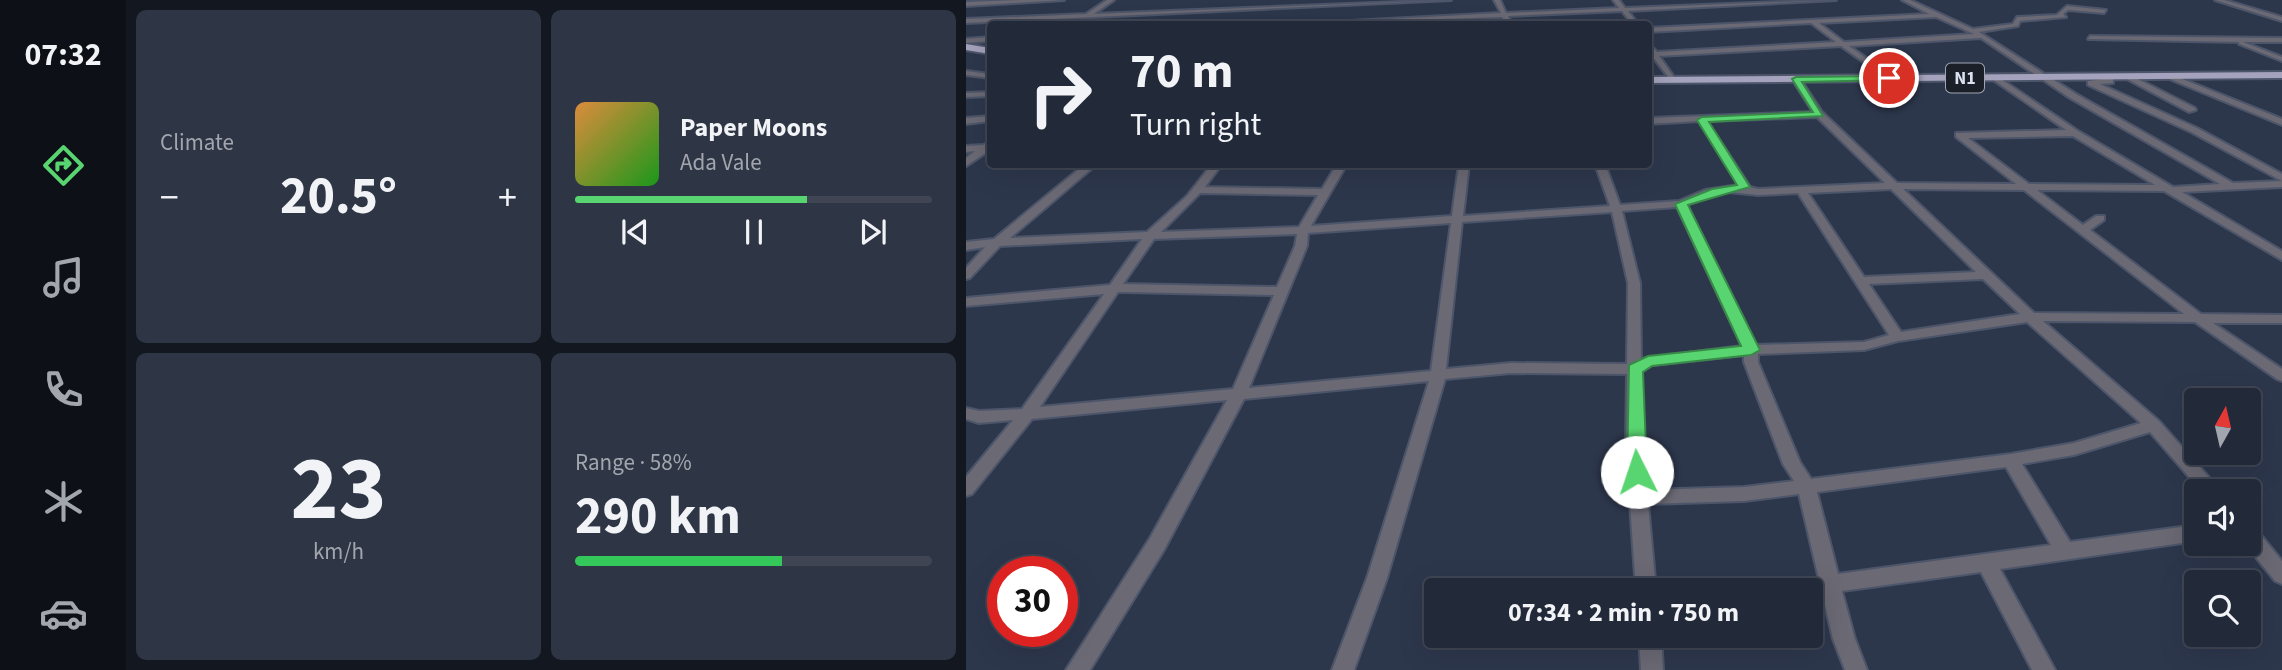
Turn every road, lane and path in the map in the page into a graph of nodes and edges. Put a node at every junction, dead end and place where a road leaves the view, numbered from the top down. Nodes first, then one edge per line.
1 (985, 0) edge
2 (1061, 0) edge
3 (1111, 0) edge
4 (1235, 0) edge
5 (1448, 0) edge
6 (1497, 0) edge
7 (1616, 0) edge
8 (1833, 0) edge
9 (1905, 0) edge
10 (2219, 0) edge
11 (2235, 0) edge
12 (1780, 1) edge
13 (1360, 2) edge
14 (1417, 2) junction
15 (1310, 3) edge
16 (978, 4) junction
17 (1156, 4) dead end
18 (966, 6) edge
19 (1792, 9) dead end
20 (2103, 9) dead end
21 (1227, 10) junction
22 (1624, 11) junction
23 (1143, 13) junction
24 (1505, 14) junction
25 (1086, 15) junction
26 (1802, 15) dead end
27 (1937, 15) junction
28 (1219, 17) dead end
29 (2282, 19) edge
30 (966, 20) edge
31 (1421, 20) junction
32 (1077, 21) edge
33 (1351, 21) edge
34 (1397, 21) edge
35 (1507, 21) edge
36 (1632, 21) edge
37 (1813, 21) junction
38 (1707, 27) junction
39 (1652, 30) edge
40 (1971, 31) junction
41 (1982, 36) junction
42 (2090, 38) dead end
43 (987, 39) edge
44 (2227, 39) junction
45 (2282, 40) edge
46 (966, 41) edge
47 (1846, 44) junction
48 (966, 47) edge
49 (987, 50) edge
50 (1726, 51) junction
51 (1652, 55) edge
52 (1652, 56) edge
53 (2282, 59) edge
54 (966, 73) edge
55 (2282, 75) edge
56 (987, 76) edge
57 (987, 76) edge
58 (2128, 76) junction
59 (2170, 76) junction
60 (1996, 77) junction
61 (2044, 77) junction
62 (2105, 77) junction
63 (1889, 78) junction
64 (1796, 79) junction
65 (1652, 80) edge
66 (1672, 80) junction
67 (966, 87) edge
68 (987, 94) edge
69 (966, 95) edge
70 (2192, 110) dead end
71 (1819, 114) junction
72 (987, 119) edge
73 (1702, 120) junction
74 (966, 121) edge
75 (1652, 121) edge
76 (2282, 122) edge
77 (2075, 134) junction
78 (987, 147) edge
79 (987, 148) edge
80 (966, 149) edge
81 (966, 163) edge
82 (1087, 168) edge
83 (1214, 168) edge
84 (1340, 168) edge
85 (1463, 168) edge
86 (1601, 168) edge
87 (2282, 178) edge
88 (2282, 184) edge
89 (1894, 186) junction
90 (1745, 187) junction
91 (2025, 187) junction
92 (2232, 187) junction
93 (2165, 189) junction
94 (1197, 190) junction
95 (1802, 191) junction
96 (1327, 192) junction
97 (1681, 204) junction
98 (1616, 208) junction
99 (1457, 217) junction
100 (2100, 218) dead end
101 (1303, 230) junction
102 (2082, 230) junction
103 (1151, 235) junction
104 (1000, 242) junction
105 (966, 246) edge
106 (2282, 256) edge
107 (966, 275) edge
108 (1987, 275) junction
109 (1862, 281) junction
110 (1114, 290) junction
111 (1282, 291) junction
112 (966, 302) edge
113 (2030, 317) junction
114 (2196, 317) junction
115 (2282, 319) edge
116 (1897, 337) junction
117 (1751, 350) junction
118 (1635, 369) junction
119 (1438, 376) junction
120 (2282, 376) edge
121 (1238, 395) junction
122 (966, 413) edge
123 (1027, 414) junction
124 (2153, 425) junction
125 (2011, 460) junction
126 (2201, 479) edge
127 (1806, 485) junction
128 (966, 489) edge
129 (1639, 497) junction
130 (2184, 535) edge
131 (2064, 550) junction
132 (2261, 550) edge
133 (1986, 563) junction
134 (2282, 575) edge
135 (1645, 578) edge
136 (1832, 584) junction
137 (1651, 648) edge
138 (1077, 670) edge
139 (1343, 670) edge
140 (1652, 670) edge
141 (1856, 670) edge
142 (2044, 670) edge

1 - 16 street
2 - 16 street
3 - 25 street
4 - 21 street
5 - 14 street
6 - 24 street
7 - 22 street
8 - 12 street
9 - 27 street
10 - 11 street
10 - 29 street
12 - 19 street
12 - 22 street
13 - 14 street
13 - 15 street
13 - 33 street
14 - 31 street
15 - 21 street
16 - 18 street
17 - 23 street
20 - 40 street
21 - 23 street
21 - 28 street
22 - 24 street
22 - 36 street
23 - 25 street
24 - 31 street
24 - 35 street
25 - 30 street
25 - 32 street
26 - 37 street
27 - 37 street
27 - 40 street
31 - 34 street
37 - 38 street
37 - 47 street
38 - 39 street
38 - 50 street
40 - 41 street
41 - 47 street
41 - 61 street
42 - 44 street
43 - 46 street
44 - 45 street
44 - 53 street
47 - 50 street
47 - 63 street
48 - 49 highway
50 - 51 street
52 - 66 street
54 - 56 street
55 - 59 highway, N1
57 - 67 street
58 - 59 highway, N1
58 - 62 highway, N1
58 - 70 street
59 - 76 street
60 - 61 highway, N1
60 - 63 highway, N1
60 - 77 street
61 - 62 highway, N1
61 - 92 street
62 - 87 street
63 - 64 highway, N1
64 - 66 highway, N1
64 - 71 street
65 - 66 highway, N1
68 - 69 street
71 - 73 street
71 - 89 street
72 - 74 street
73 - 75 street
73 - 90 street
77 - 91 street
77 - 93 street
78 - 80 street
79 - 81 street
82 - 104 street
83 - 94 street
84 - 96 street
85 - 99 street
86 - 98 street
88 - 92 street
89 - 91 street
89 - 95 street
89 - 108 street
90 - 95 street
90 - 97 street
91 - 93 street
91 - 102 street
92 - 93 street
93 - 106 street
94 - 96 street
94 - 103 street
95 - 109 street
96 - 101 street
97 - 98 street
97 - 117 street
98 - 99 street
98 - 118 street
99 - 101 street
99 - 119 street
100 - 102 street
101 - 103 street
101 - 111 street
102 - 114 street
103 - 104 street
103 - 110 street
104 - 105 street
104 - 107 street
108 - 109 street
108 - 113 street
109 - 116 street
110 - 111 street
110 - 112 street
110 - 123 street
111 - 121 street
113 - 114 street
113 - 116 street
113 - 124 street
114 - 115 street
114 - 120 street
116 - 117 street
117 - 118 street
117 - 127 street
118 - 119 street
118 - 129 street
119 - 121 street
119 - 139 street
121 - 123 street
121 - 138 street
122 - 123 street
123 - 128 street
124 - 125 street
124 - 126 street
125 - 127 street
125 - 131 street
127 - 129 street
127 - 136 street
129 - 135 street
130 - 131 street
131 - 133 street
132 - 134 street
133 - 136 street
133 - 142 street
136 - 141 street
137 - 140 street

